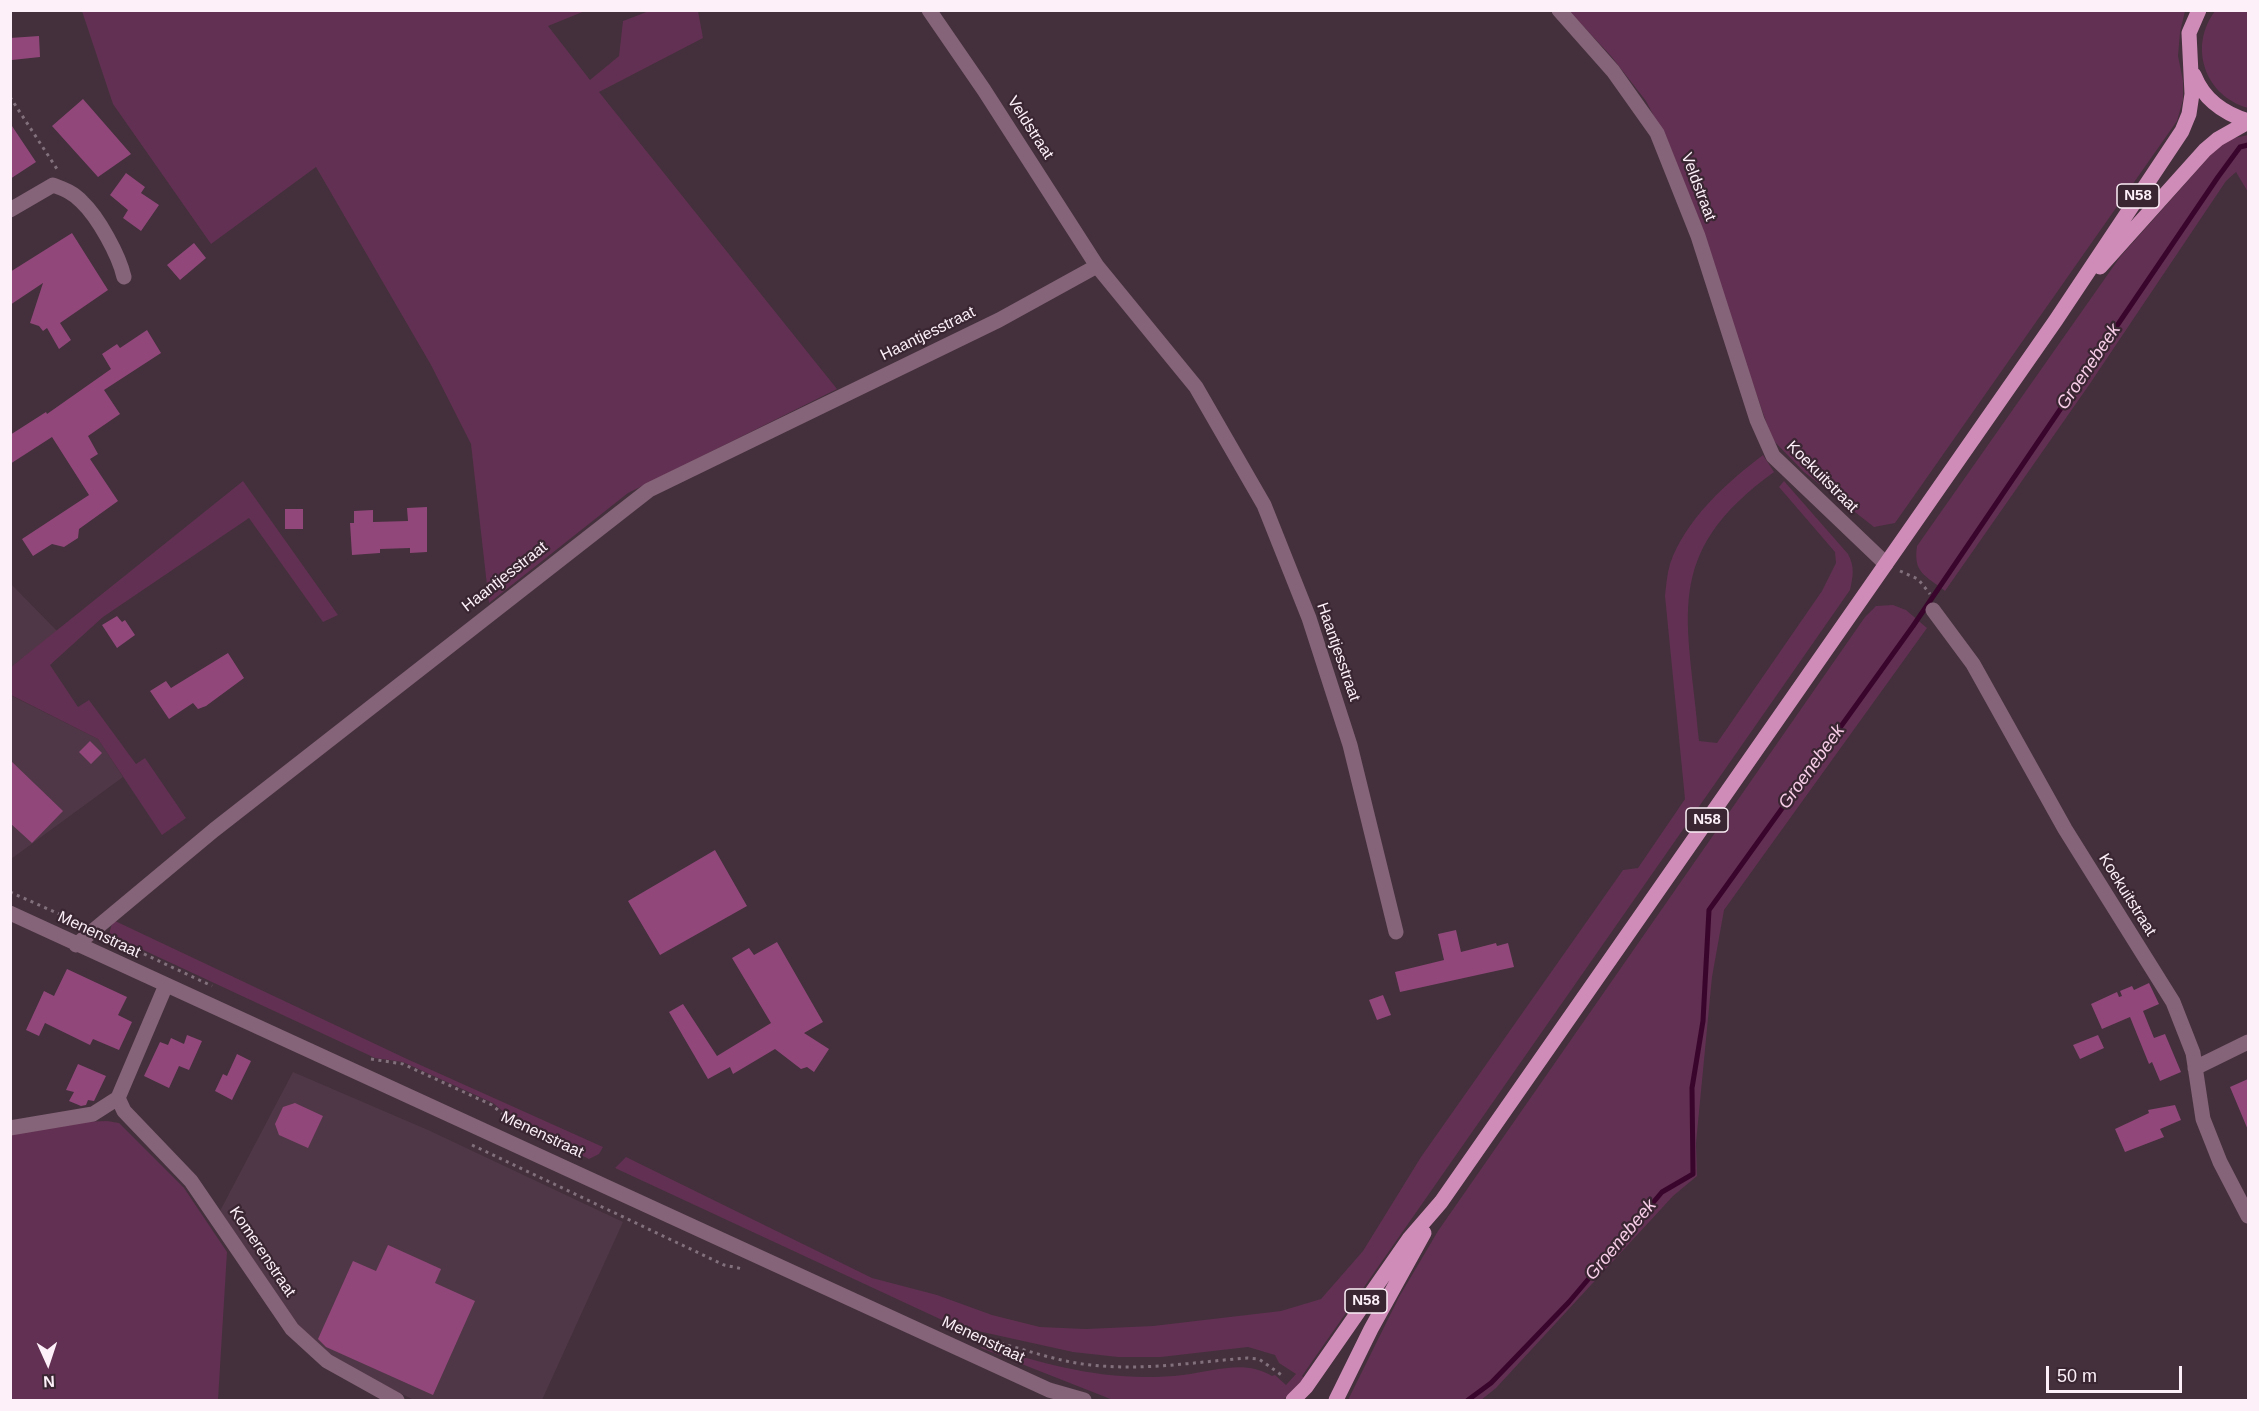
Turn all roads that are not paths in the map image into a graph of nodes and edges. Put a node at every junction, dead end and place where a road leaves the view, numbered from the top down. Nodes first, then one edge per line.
1 (929, 10) edge
2 (1559, 10) edge
3 (2192, 10) edge
4 (2199, 10) edge
5 (2189, 33) junction
6 (2189, 64) junction
7 (2248, 122) edge
8 (10, 210) edge
9 (1097, 266) junction
10 (124, 277) dead end
11 (1137, 314) joint
12 (2056, 320) junction
13 (1752, 404) joint
14 (1886, 564) junction
15 (1933, 610) road end
16 (10, 913) edge
17 (1396, 932) dead end
18 (76, 945) junction
19 (166, 985) junction
20 (2248, 1042) edge
21 (2195, 1068) junction
22 (118, 1098) junction
23 (10, 1128) edge
24 (1441, 1202) junction
25 (2248, 1216) edge
26 (1055, 1396) edge
27 (397, 1401) edge
28 (1084, 1401) edge
29 (1293, 1401) edge
30 (1336, 1401) edge

1 - 9 street, Veldstraat
2 - 13 street, Veldstraat
3 - 5 main road
4 - 5 main road
5 - 6 main road
6 - 7 main road
6 - 12 main road, N58
7 - 12 main road, N58
8 - 10 street
9 - 11 street, Veldstraat
9 - 18 street, Haantjesstraat
11 - 17 street, Haantjesstraat
12 - 14 main road, N58
13 - 14 street, Koekuitstraat
14 - 24 main road, N58
15 - 21 street, Koekuitstraat
16 - 18 street, Menenstraat
18 - 19 street, Menenstraat
19 - 22 street
19 - 26 street, Menenstraat
20 - 21 street
21 - 25 street, Koekuitstraat
22 - 23 street
22 - 27 street, Komerenstraat
24 - 29 main road, N58
24 - 30 main road, N58
26 - 28 street, Menenstraat

